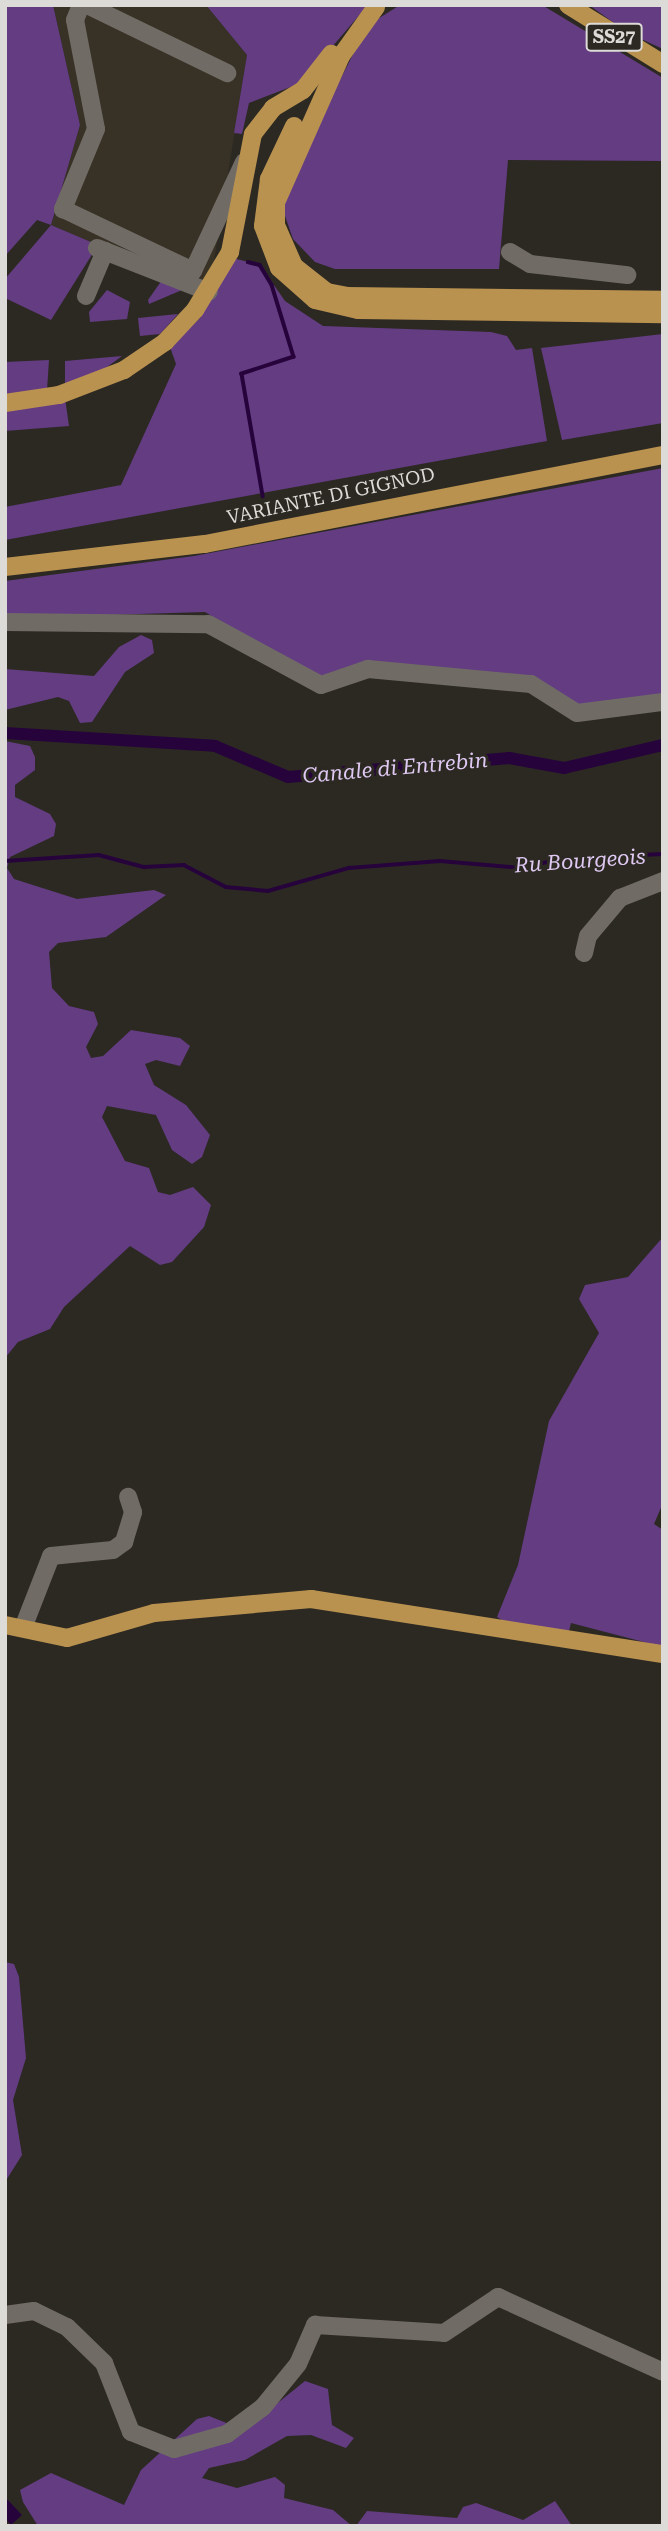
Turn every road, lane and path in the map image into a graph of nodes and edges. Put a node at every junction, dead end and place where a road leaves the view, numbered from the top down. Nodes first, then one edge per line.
1 (81, 5) edge
2 (87, 5) edge
3 (568, 5) edge
4 (378, 6) edge
5 (341, 56) junction
6 (663, 64) edge
7 (320, 72) junction
8 (227, 73) dead end
9 (304, 106) junction
10 (265, 116) junction
11 (286, 144) junction
12 (251, 146) junction
13 (510, 252) dead end
14 (627, 275) dead end
15 (209, 292) junction
16 (86, 296) dead end
17 (663, 300) edge
18 (663, 314) edge
19 (5, 403) edge
20 (663, 456) edge
21 (5, 567) edge
22 (5, 622) edge
23 (663, 702) edge
24 (663, 881) edge
25 (584, 953) dead end
26 (128, 1497) dead end
27 (5, 1625) edge
28 (23, 1628) junction
29 (663, 1654) edge
30 (5, 2315) edge
31 (663, 2372) edge

1 - 12 street
2 - 8 street
3 - 6 main road, SS27
4 - 5 main road
4 - 7 main road
5 - 9 main road
5 - 17 main road
7 - 9 main road
7 - 10 main road
9 - 10 main road
9 - 11 main road
10 - 11 main road
10 - 12 main road
11 - 18 main road
12 - 15 main road
13 - 14 street
15 - 16 street
15 - 19 main road
20 - 21 main road, VARIANTE DI GIGNOD
22 - 23 street
24 - 25 street
26 - 28 street
27 - 28 main road
28 - 29 main road
30 - 31 street

